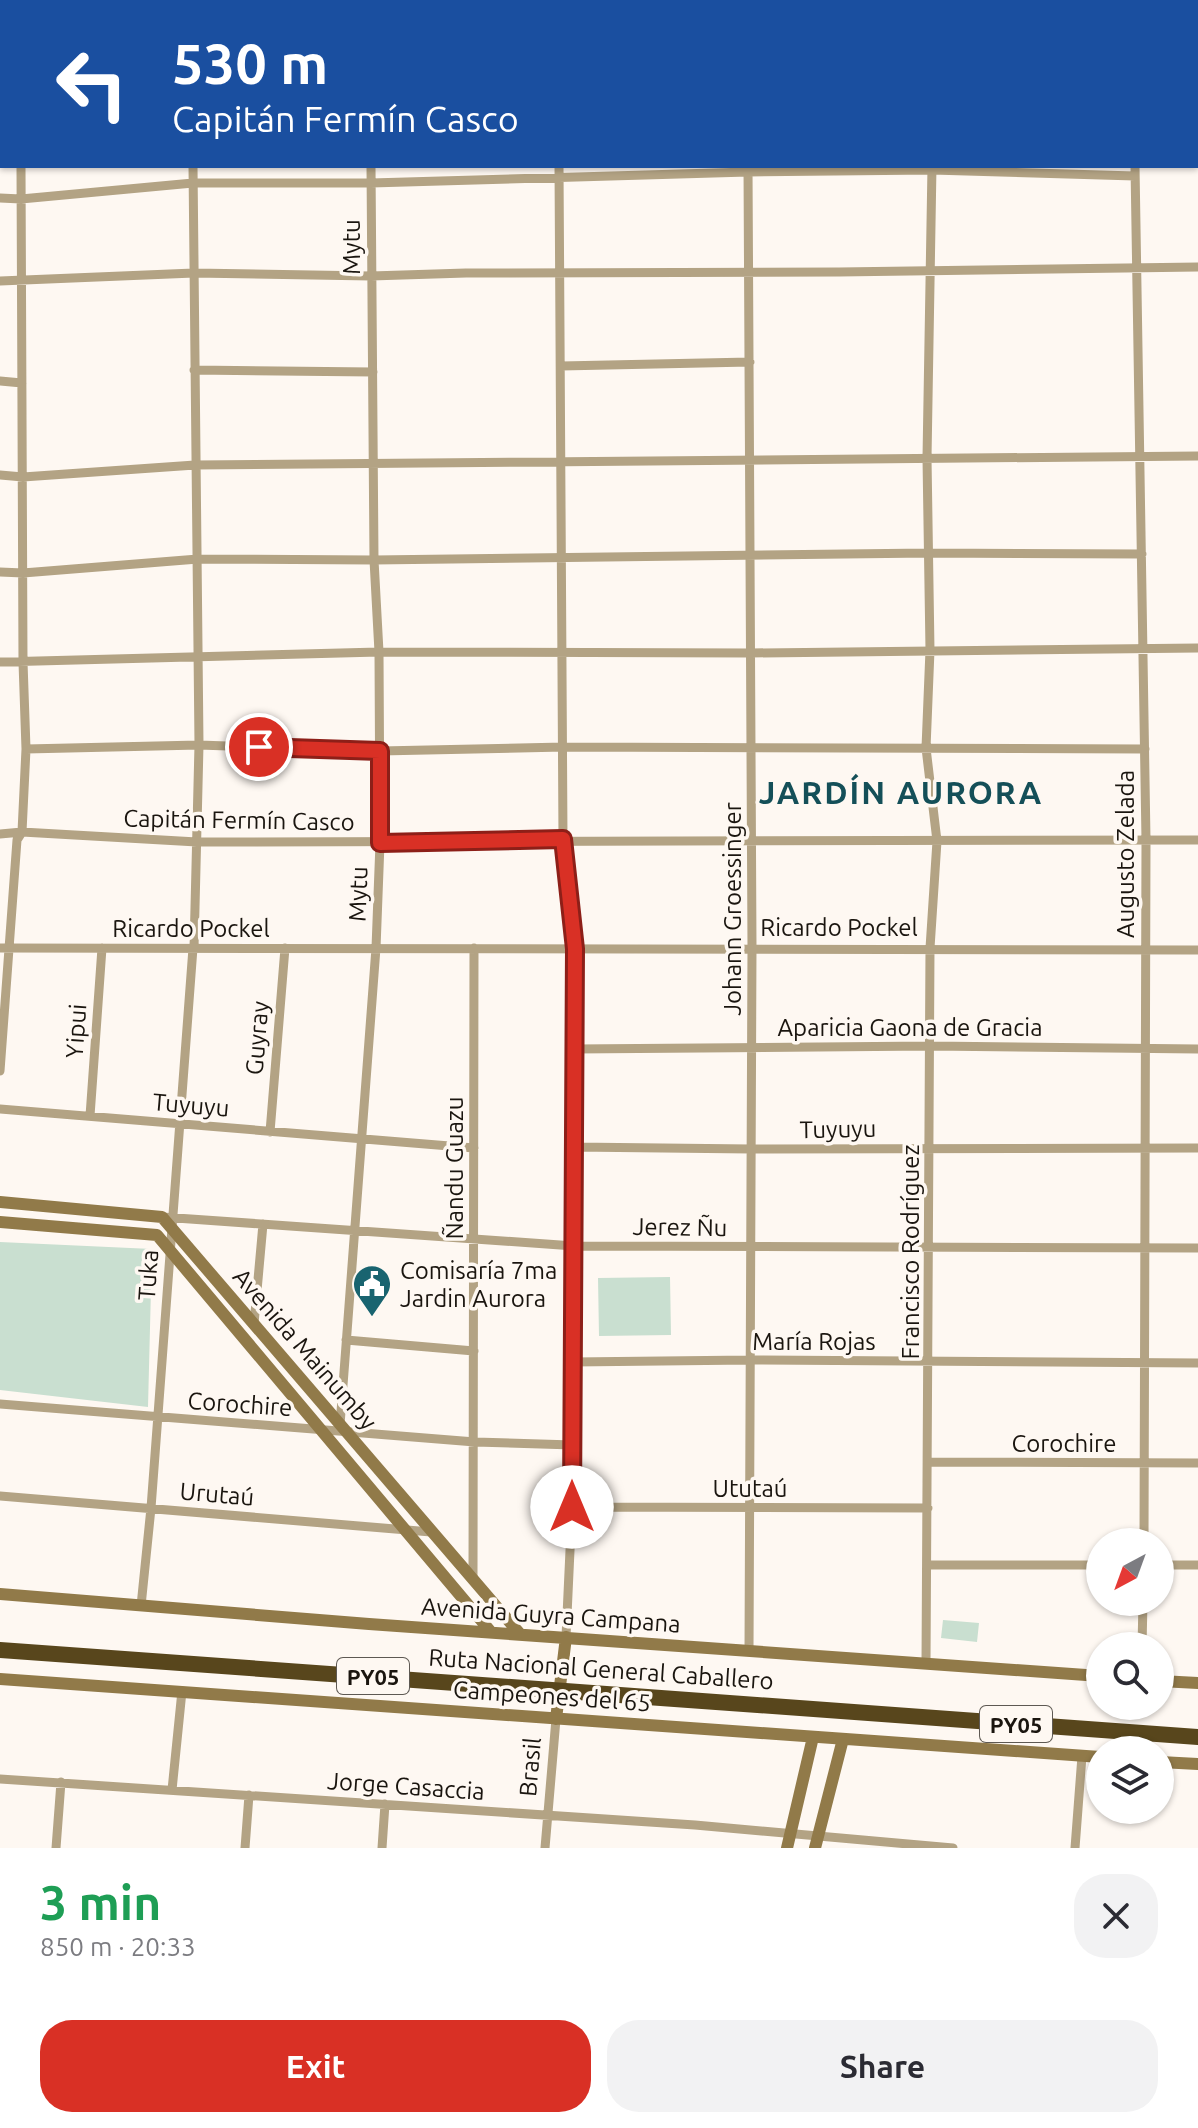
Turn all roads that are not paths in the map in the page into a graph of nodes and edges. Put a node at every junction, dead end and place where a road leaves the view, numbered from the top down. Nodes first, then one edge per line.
1 (21, 168) edge
2 (193, 168) edge
3 (371, 168) edge
4 (559, 168) edge
5 (932, 168) edge
6 (748, 169) edge
7 (1135, 171) edge
8 (559, 178) junction
9 (193, 183) junction
10 (371, 183) junction
11 (0, 198) edge
12 (21, 199) junction
13 (1198, 267) edge
14 (1137, 268) junction
15 (929, 269) junction
16 (559, 272) junction
17 (750, 272) junction
18 (194, 273) junction
19 (371, 276) junction
20 (0, 281) edge
21 (22, 282) junction
22 (750, 362) junction
23 (561, 366) junction
24 (194, 370) junction
25 (373, 372) junction
26 (0, 381) edge
27 (22, 383) junction
28 (1198, 456) edge
29 (1140, 457) junction
30 (927, 458) junction
31 (750, 460) junction
32 (560, 463) junction
33 (195, 465) junction
34 (375, 465) junction
35 (0, 475) edge
36 (23, 477) junction
37 (928, 553) junction
38 (1142, 554) junction
39 (751, 555) junction
40 (561, 558) junction
41 (198, 559) junction
42 (374, 560) junction
43 (0, 572) edge
44 (23, 573) junction
45 (1143, 648) junction
46 (1198, 648) edge
47 (930, 650) junction
48 (379, 652) junction
49 (562, 653) junction
50 (751, 653) junction
51 (197, 657) junction
52 (0, 662) edge
53 (23, 662) junction
54 (199, 745) junction
55 (564, 747) junction
56 (751, 748) junction
57 (926, 748) junction
58 (26, 749) junction
59 (1145, 749) junction
60 (380, 751) junction
61 (22, 832) junction
62 (0, 834) edge
63 (563, 839) junction
64 (1146, 840) junction
65 (1198, 840) edge
66 (937, 841) junction
67 (197, 842) junction
68 (380, 843) junction
69 (752, 843) junction
70 (752, 947) junction
71 (5, 948) edge
72 (102, 948) junction
73 (194, 948) junction
74 (285, 948) junction
75 (376, 948) junction
76 (474, 948) junction
77 (930, 948) junction
78 (575, 949) junction
79 (1145, 950) junction
80 (1198, 950) edge
81 (931, 1046) junction
82 (752, 1047) junction
83 (575, 1049) junction
84 (1145, 1049) junction
85 (1198, 1049) edge
86 (0, 1071) edge
87 (0, 1109) edge
88 (90, 1116) junction
89 (180, 1125) junction
90 (270, 1132) junction
91 (362, 1139) junction
92 (574, 1147) junction
93 (474, 1148) junction
94 (931, 1148) junction
95 (1145, 1148) junction
96 (1198, 1148) edge
97 (751, 1149) junction
98 (0, 1202) edge
99 (168, 1221) junction
100 (0, 1222) edge
101 (263, 1224) junction
102 (355, 1231) junction
103 (474, 1241) junction
104 (574, 1246) junction
105 (930, 1246) junction
106 (750, 1248) junction
107 (1144, 1248) junction
108 (1198, 1248) edge
109 (170, 1250) junction
110 (254, 1324) junction
111 (346, 1340) junction
112 (474, 1351) junction
113 (750, 1360) junction
114 (930, 1361) junction
115 (573, 1362) junction
116 (1143, 1363) junction
117 (1198, 1363) edge
118 (0, 1404) edge
119 (157, 1418) junction
120 (319, 1429) junction
121 (342, 1429) junction
122 (475, 1442) junction
123 (573, 1445) junction
124 (929, 1462) junction
125 (1145, 1463) junction
126 (1198, 1463) edge
127 (0, 1496) edge
128 (572, 1507) junction
129 (151, 1508) junction
130 (751, 1508) junction
131 (928, 1508) junction
132 (1144, 1528) edge
133 (405, 1529) junction
134 (431, 1532) junction
135 (928, 1565) junction
136 (1086, 1565) edge
137 (1174, 1565) edge
138 (1198, 1565) edge
139 (473, 1580) junction
140 (0, 1594) edge
141 (141, 1606) junction
142 (491, 1632) junction
143 (520, 1634) junction
144 (566, 1637) junction
145 (0, 1650) edge
146 (749, 1651) junction
147 (926, 1663) junction
148 (1086, 1675) edge
149 (0, 1679) edge
150 (1174, 1682) edge
151 (1198, 1683) edge
152 (561, 1690) junction
153 (182, 1691) junction
154 (556, 1719) junction
155 (813, 1737) junction
156 (1198, 1737) edge
157 (843, 1739) junction
158 (1082, 1756) junction
159 (1086, 1756) edge
160 (1174, 1763) edge
161 (1198, 1764) edge
162 (0, 1779) edge
163 (61, 1782) junction
164 (172, 1790) junction
165 (249, 1795) junction
166 (385, 1804) junction
167 (548, 1816) junction
168 (791, 1834) junction
169 (817, 1842) edge
170 (56, 1848) edge
171 (245, 1848) edge
172 (382, 1848) edge
173 (545, 1848) edge
174 (787, 1848) edge
175 (953, 1848) edge
176 (1075, 1848) edge

1 - 12 street
2 - 9 street, Tuka
3 - 10 street, Mytu
4 - 8 street
5 - 6 street
5 - 7 street
5 - 15 street, Francisco Rodríguez
6 - 8 street
6 - 17 street, Johann Groessinger
7 - 14 street, Augusto Zelada
8 - 10 street
8 - 16 street
9 - 10 street
9 - 12 street
9 - 18 street, Tuka
10 - 19 street, Mytu
11 - 12 street
12 - 21 street
13 - 14 street
14 - 15 street
14 - 29 street, Augusto Zelada
15 - 17 street
15 - 30 street, Francisco Rodríguez
16 - 17 street
16 - 19 street
16 - 23 street
17 - 22 street, Johann Groessinger
18 - 19 street
18 - 21 street
18 - 24 street, Tuka
19 - 25 street, Mytu
20 - 21 street
21 - 27 street
22 - 23 street
22 - 31 street, Johann Groessinger
23 - 32 street
24 - 25 street
24 - 33 street, Tuka
25 - 34 street, Mytu
26 - 27 street
27 - 36 street
28 - 29 street
29 - 30 street
29 - 38 street, Augusto Zelada
30 - 31 street
30 - 37 street, Francisco Rodríguez
31 - 32 street
31 - 39 street, Johann Groessinger
32 - 34 street
32 - 40 street
33 - 34 street
33 - 36 street
33 - 41 street, Tuka
34 - 42 street, Mytu
35 - 36 street
36 - 44 street
37 - 38 street
37 - 39 street
37 - 47 street, Francisco Rodríguez
38 - 45 street, Augusto Zelada
39 - 40 street
39 - 50 street, Johann Groessinger
40 - 42 street
40 - 49 street
41 - 42 street
41 - 44 street
41 - 51 street, Tuka
42 - 48 street, Mytu
43 - 44 street
44 - 53 street
45 - 46 street
45 - 47 street
45 - 59 street, Augusto Zelada
47 - 50 street
47 - 57 street, Francisco Rodríguez
48 - 49 street
48 - 51 street
48 - 60 street, Mytu
49 - 50 street
49 - 55 street
50 - 56 street, Johann Groessinger
51 - 53 street
51 - 54 street, Tuka
52 - 53 street
53 - 58 street
54 - 58 street
54 - 60 street
54 - 67 street, Tuka
55 - 56 street
55 - 60 street
55 - 63 street
56 - 57 street
56 - 69 street, Johann Groessinger
57 - 59 street
57 - 66 street, Francisco Rodríguez
58 - 61 street
59 - 64 street, Augusto Zelada
60 - 68 street, Mytu
61 - 62 street, Capitán Fermín Casco
61 - 67 street, Capitán Fermín Casco
61 - 71 street
63 - 68 street, Capitán Fermín Casco
63 - 69 street, Capitán Fermín Casco
63 - 78 street
64 - 65 street, Capitán Fermín Casco
64 - 66 street, Capitán Fermín Casco
64 - 79 street, Augusto Zelada
66 - 69 street, Capitán Fermín Casco
66 - 77 street, Francisco Rodríguez
67 - 68 street, Capitán Fermín Casco
67 - 73 street, Tuka
68 - 75 street, Mytu
69 - 70 street, Johann Groessinger
70 - 77 street, Ricardo Pockel
70 - 78 street, Ricardo Pockel
70 - 82 street, Johann Groessinger
71 - 72 street, Ricardo Pockel
71 - 86 street
72 - 73 street, Ricardo Pockel
72 - 88 street, Yipui
73 - 74 street, Ricardo Pockel
73 - 89 street, Tuka
74 - 75 street, Ricardo Pockel
74 - 90 street, Guyray
75 - 76 street, Ricardo Pockel
75 - 91 street, Mytu
76 - 78 street, Ricardo Pockel
76 - 93 street, Ñandu Guazu
77 - 79 street, Ricardo Pockel
77 - 81 street, Francisco Rodríguez
78 - 83 street
79 - 80 street, Ricardo Pockel
79 - 84 street, Augusto Zelada
81 - 82 street, Aparicia Gaona de Gracia
81 - 84 street, Aparicia Gaona de Gracia
81 - 94 street, Francisco Rodríguez
82 - 83 street, Aparicia Gaona de Gracia
82 - 97 street, Johann Groessinger
83 - 92 street
84 - 85 street, Aparicia Gaona de Gracia
84 - 95 street, Augusto Zelada
87 - 88 street, Tuyuyu
88 - 89 street, Tuyuyu
89 - 90 street, Tuyuyu
89 - 99 street, Tuka
90 - 91 street, Tuyuyu
91 - 93 street, Tuyuyu
91 - 102 street, Mytu
92 - 97 street, Tuyuyu
92 - 104 street
93 - 103 street, Ñandu Guazu
94 - 95 street, Tuyuyu
94 - 97 street, Tuyuyu
94 - 105 street, Francisco Rodríguez
95 - 96 street, Tuyuyu
95 - 107 street, Augusto Zelada
97 - 106 street, Johann Groessinger
98 - 99 street
99 - 101 street, Jerez Ñu
99 - 109 street, Tuka
99 - 110 street, Avenida Mainumby
100 - 109 street, Avenida Mainumby
101 - 102 street, Jerez Ñu
101 - 110 street
102 - 103 street, Jerez Ñu
102 - 111 street, Mytu
103 - 104 street, Jerez Ñu
103 - 112 street, Ñandu Guazu
104 - 106 street, Jerez Ñu
104 - 115 street
105 - 106 street, Jerez Ñu
105 - 107 street, Jerez Ñu
105 - 114 street, Francisco Rodríguez
106 - 113 street, Johann Groessinger
107 - 108 street, Jerez Ñu
107 - 116 street, Augusto Zelada
109 - 119 street, Tuka
109 - 120 street, Avenida Mainumby
110 - 121 street, Avenida Mainumby
111 - 112 street
111 - 121 street, Mytu
112 - 122 street, Ñandu Guazu
113 - 114 street, María Rojas
113 - 115 street, María Rojas
113 - 130 street, Johann Groessinger
114 - 116 street, María Rojas
114 - 124 street, Francisco Rodríguez
115 - 123 street
116 - 117 street, María Rojas
116 - 125 street, Augusto Zelada
118 - 119 street, Corochire
119 - 120 street, Corochire
119 - 129 street, Tuka
120 - 121 street, Corochire
120 - 133 street, Avenida Mainumby
121 - 122 street, Corochire
121 - 134 street, Avenida Mainumby
122 - 123 street, Corochire
122 - 139 street, Ñandu Guazu
123 - 128 street
124 - 125 street, Corochire
124 - 131 street, Francisco Rodríguez
125 - 126 street, Corochire
125 - 132 street, Augusto Zelada
127 - 129 street, Urutaú
128 - 130 street, Ututaú
128 - 144 street
129 - 133 street, Urutaú
129 - 141 street, Tuka
130 - 131 street, Ututaú
130 - 146 street, Johann Groessinger
131 - 135 street, Francisco Rodríguez
133 - 134 street, Urutaú
133 - 142 street, Avenida Mainumby
134 - 139 street, Avenida Mainumby
135 - 136 street
135 - 147 street, Francisco Rodríguez
137 - 138 street
139 - 143 street, Avenida Mainumby
140 - 141 street, Avenida Guyra Campana
141 - 142 street, Avenida Guyra Campana
142 - 143 street, Avenida Guyra Campana
143 - 144 street, Avenida Guyra Campana
144 - 146 street, Avenida Guyra Campana
144 - 152 street, Brasil
145 - 152 highway, Ruta Nacional General Caballero / PY05
146 - 147 street, Avenida Guyra Campana
147 - 148 street, Avenida Guyra Campana
149 - 153 street, Campeones del 65
150 - 151 street
152 - 154 street, Brasil
152 - 156 highway, Ruta Nacional General Caballero / PY05
153 - 154 street, Campeones del 65
153 - 164 street
154 - 155 street, Campeones del 65
154 - 167 street, Brasil
155 - 157 street, Campeones del 65
155 - 168 street
157 - 158 street, Campeones del 65
157 - 169 street
158 - 159 street, Campeones del 65
158 - 176 street
160 - 161 street
162 - 163 street, Jorge Casaccia
163 - 164 street, Jorge Casaccia
163 - 170 street
164 - 165 street, Jorge Casaccia
165 - 166 street, Jorge Casaccia
165 - 171 street
166 - 167 street, Jorge Casaccia
166 - 172 street
167 - 168 street, Jorge Casaccia
167 - 173 street, Brasil
168 - 169 street, Jorge Casaccia
168 - 174 street
169 - 175 street, Jorge Casaccia

